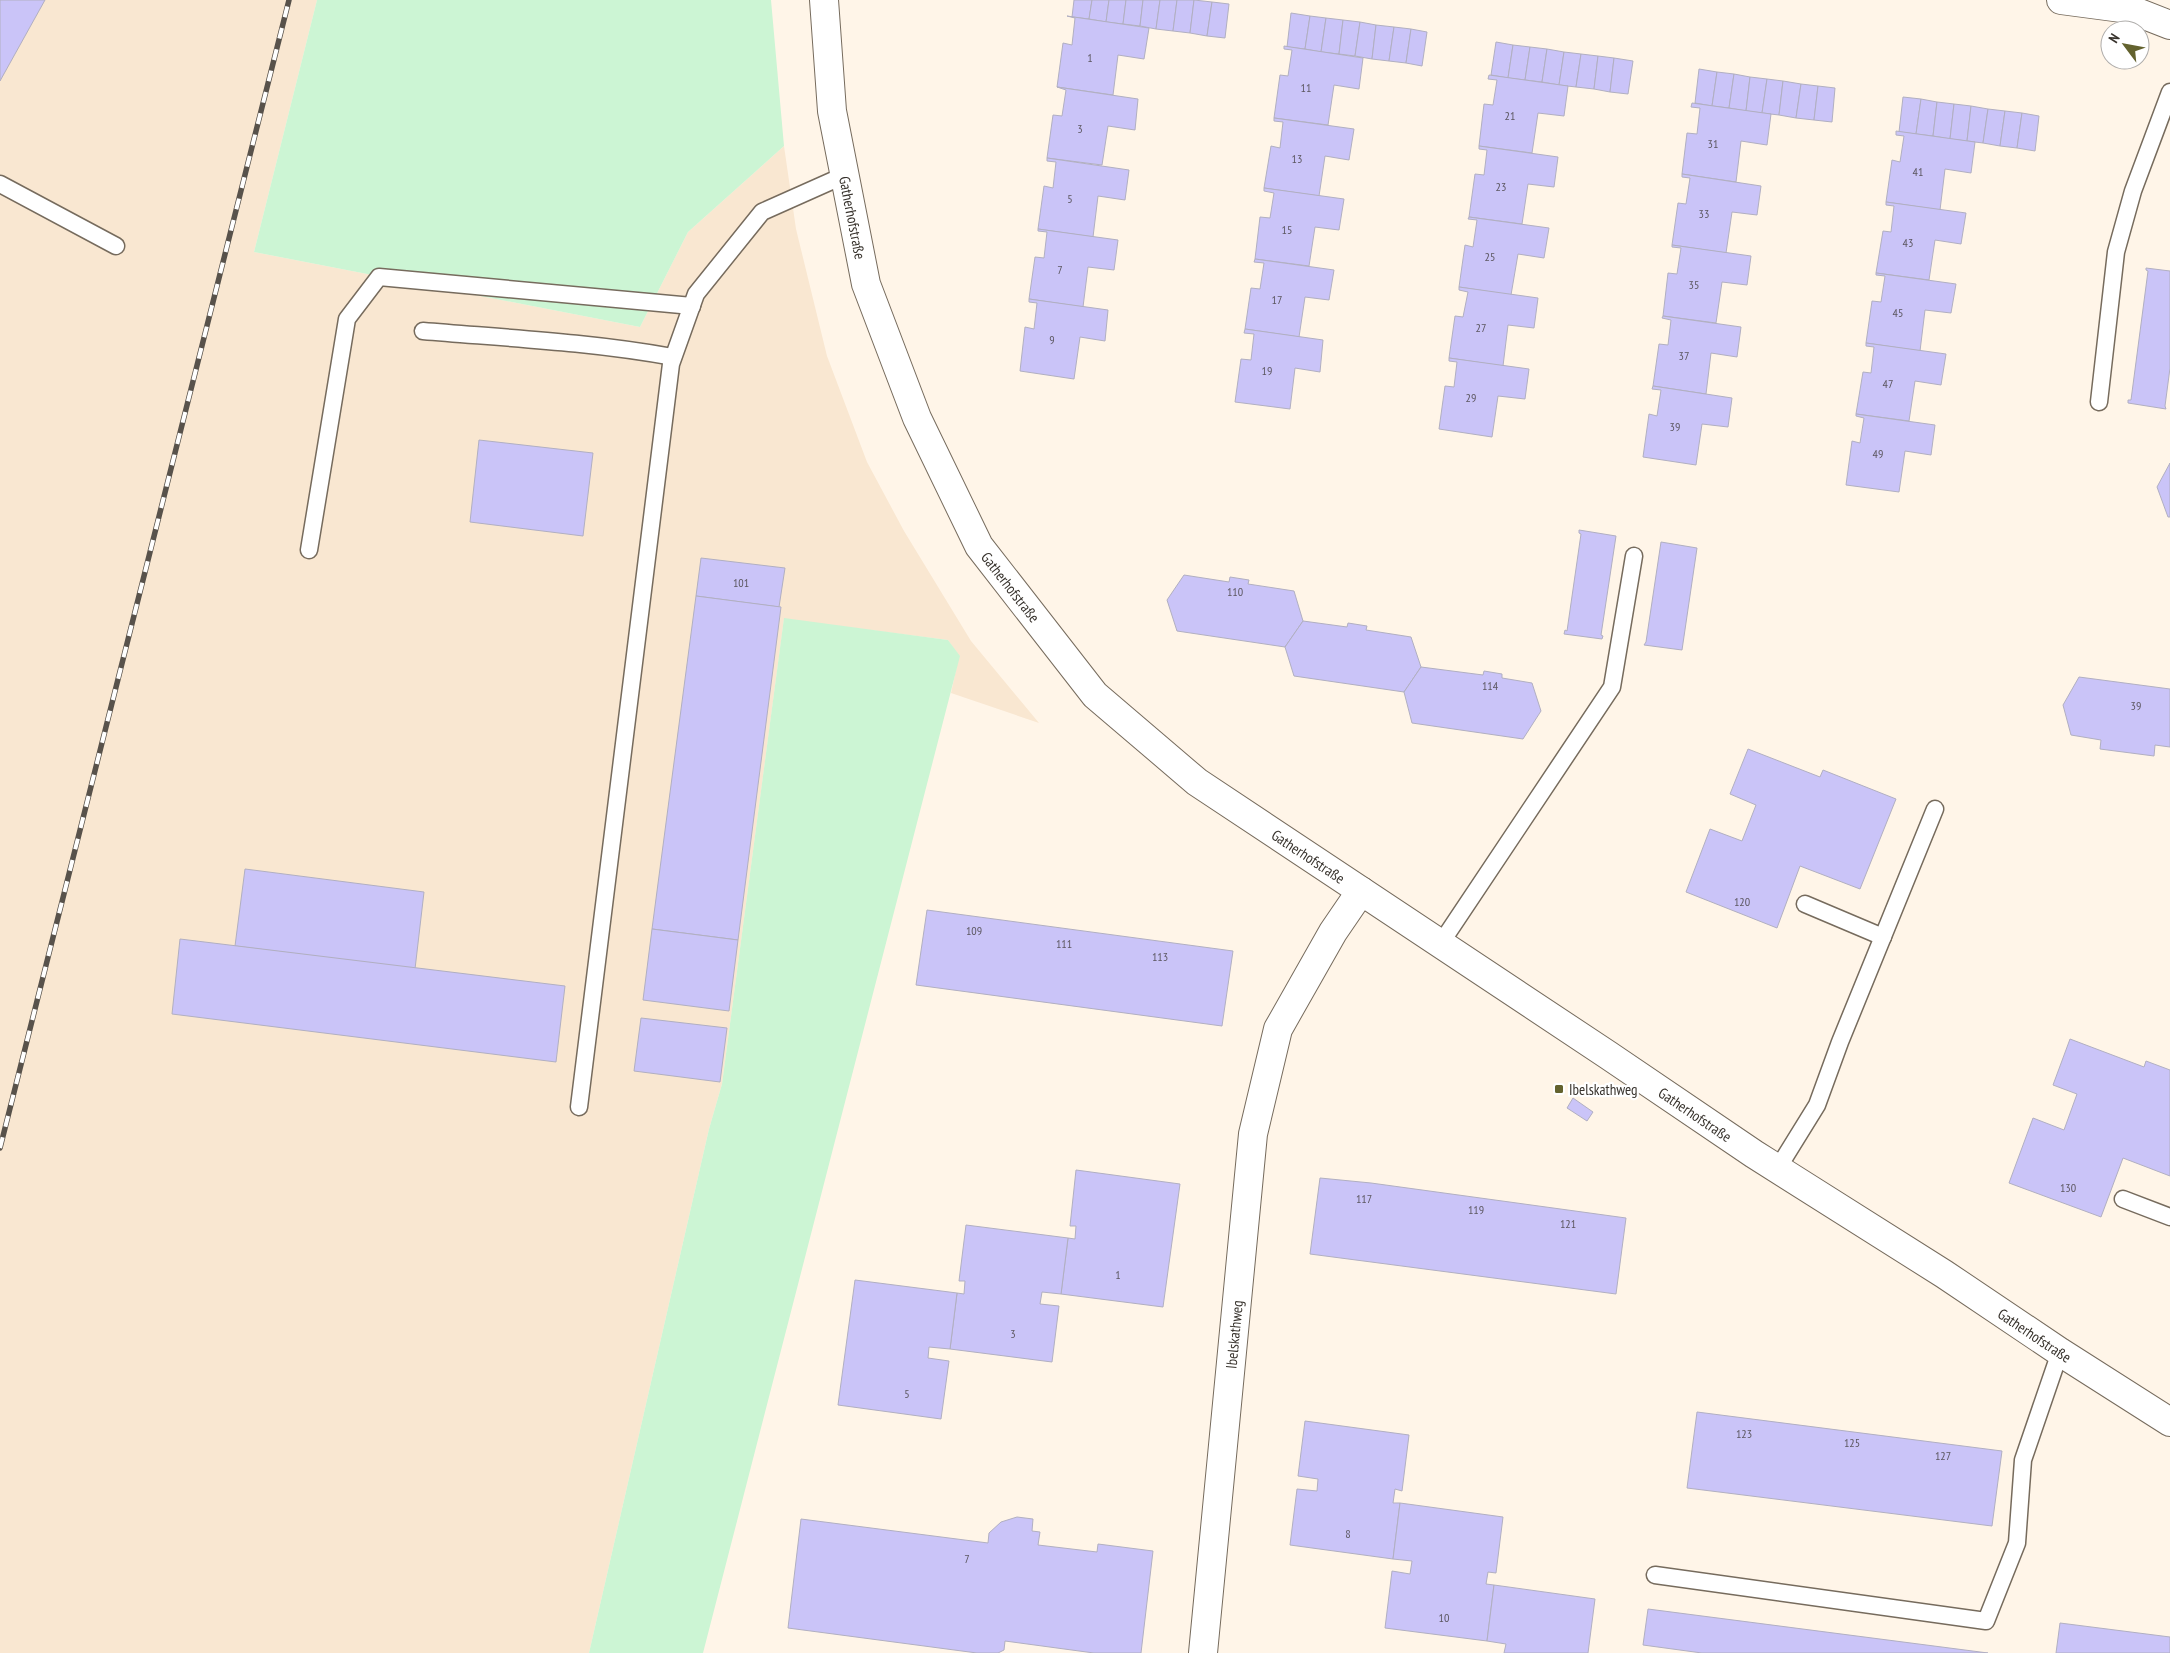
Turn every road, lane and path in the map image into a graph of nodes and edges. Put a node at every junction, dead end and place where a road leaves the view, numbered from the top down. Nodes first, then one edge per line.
1 (824, 0) edge
2 (2061, 0) edge
3 (2170, 25) edge
4 (2170, 92) edge
5 (845, 175) junction
6 (0, 184) edge
7 (116, 246) dead end
8 (692, 306) junction
9 (423, 332) dead end
10 (673, 357) junction
11 (2099, 402) dead end
12 (308, 550) dead end
13 (1634, 556) dead end
14 (1935, 809) dead end
15 (1361, 891) junction
16 (1805, 904) dead end
17 (1883, 936) junction
18 (1441, 944) junction
19 (579, 1107) dead end
20 (1778, 1168) junction
21 (2122, 1199) dead end
22 (2170, 1217) edge
23 (2060, 1352) junction
24 (2170, 1422) edge
25 (1656, 1576) dead end
26 (1203, 1653) edge

1 - 5 street, Gatherhofstraße
2 - 3 street
4 - 11 lane
5 - 8 lane
5 - 15 street, Gatherhofstraße
6 - 7 lane
8 - 10 lane
8 - 12 lane
9 - 10 lane
10 - 19 lane
13 - 18 lane
14 - 17 lane
15 - 18 street, Gatherhofstraße
15 - 26 street, Ibelskathweg
16 - 17 lane
17 - 20 lane
18 - 20 street, Gatherhofstraße
20 - 23 street, Gatherhofstraße
21 - 22 lane
23 - 24 street, Gatherhofstraße
23 - 25 lane

